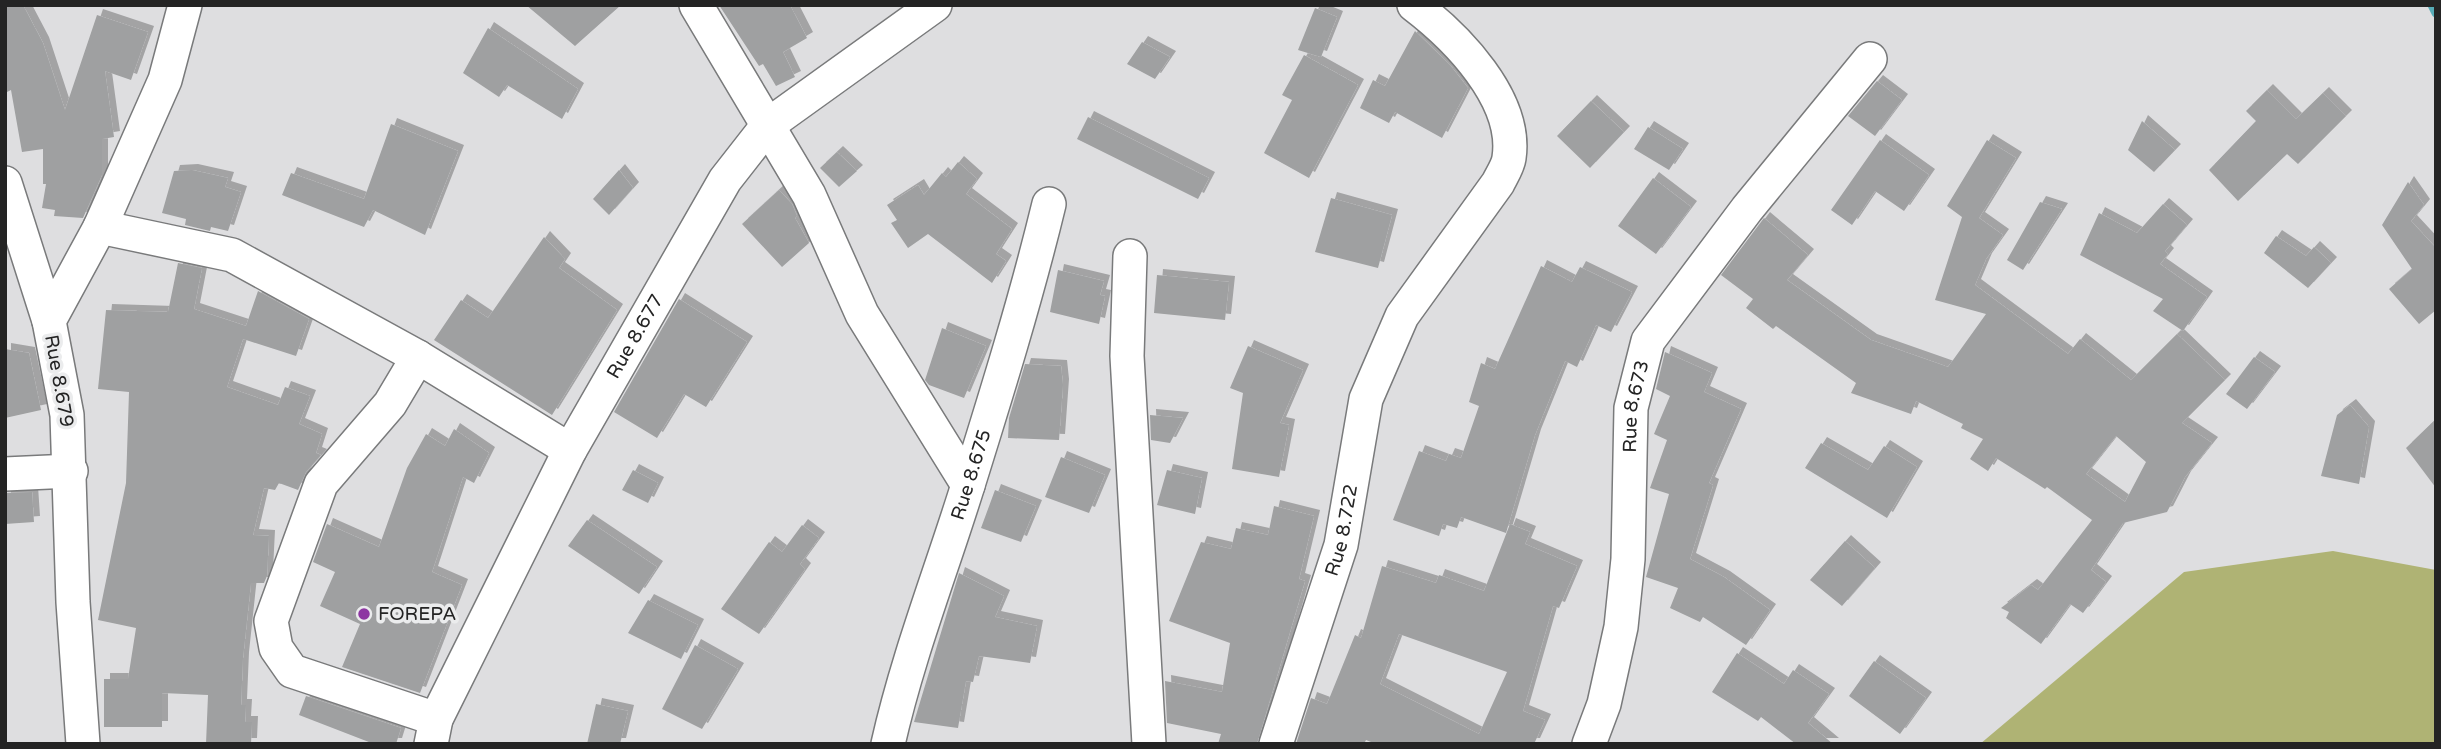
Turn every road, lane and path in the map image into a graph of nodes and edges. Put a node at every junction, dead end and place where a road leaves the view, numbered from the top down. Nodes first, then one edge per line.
1 (185, 5) edge
2 (696, 5) edge
3 (934, 5) edge
4 (1414, 5) edge
5 (1870, 59) dead end
6 (768, 125) junction
7 (5, 183) edge
8 (1049, 205) dead end
9 (100, 227) junction
10 (14, 242) edge
11 (1130, 256) dead end
12 (49, 321) junction
13 (418, 356) junction
14 (570, 450) junction
15 (71, 471) junction
16 (5, 474) edge
17 (968, 485) junction
18 (434, 731) edge
19 (83, 744) edge
20 (888, 744) edge
21 (1149, 744) edge
22 (1276, 744) edge
23 (1589, 744) edge

1 - 9 street, Rue 8.679
2 - 6 street
3 - 6 street, Rue 8.677
4 - 22 street, Rue 8.722
5 - 23 street, Rue 8.673
6 - 14 street, Rue 8.677
6 - 17 street
7 - 10 street
8 - 17 street, Rue 8.675
9 - 12 street, Rue 8.679
9 - 13 street
10 - 12 street
11 - 21 street
12 - 15 street, Rue 8.679
13 - 14 street
13 - 18 street
14 - 18 street, Rue 8.677
15 - 16 street
15 - 19 street, Rue 8.679
17 - 20 street, Rue 8.675

